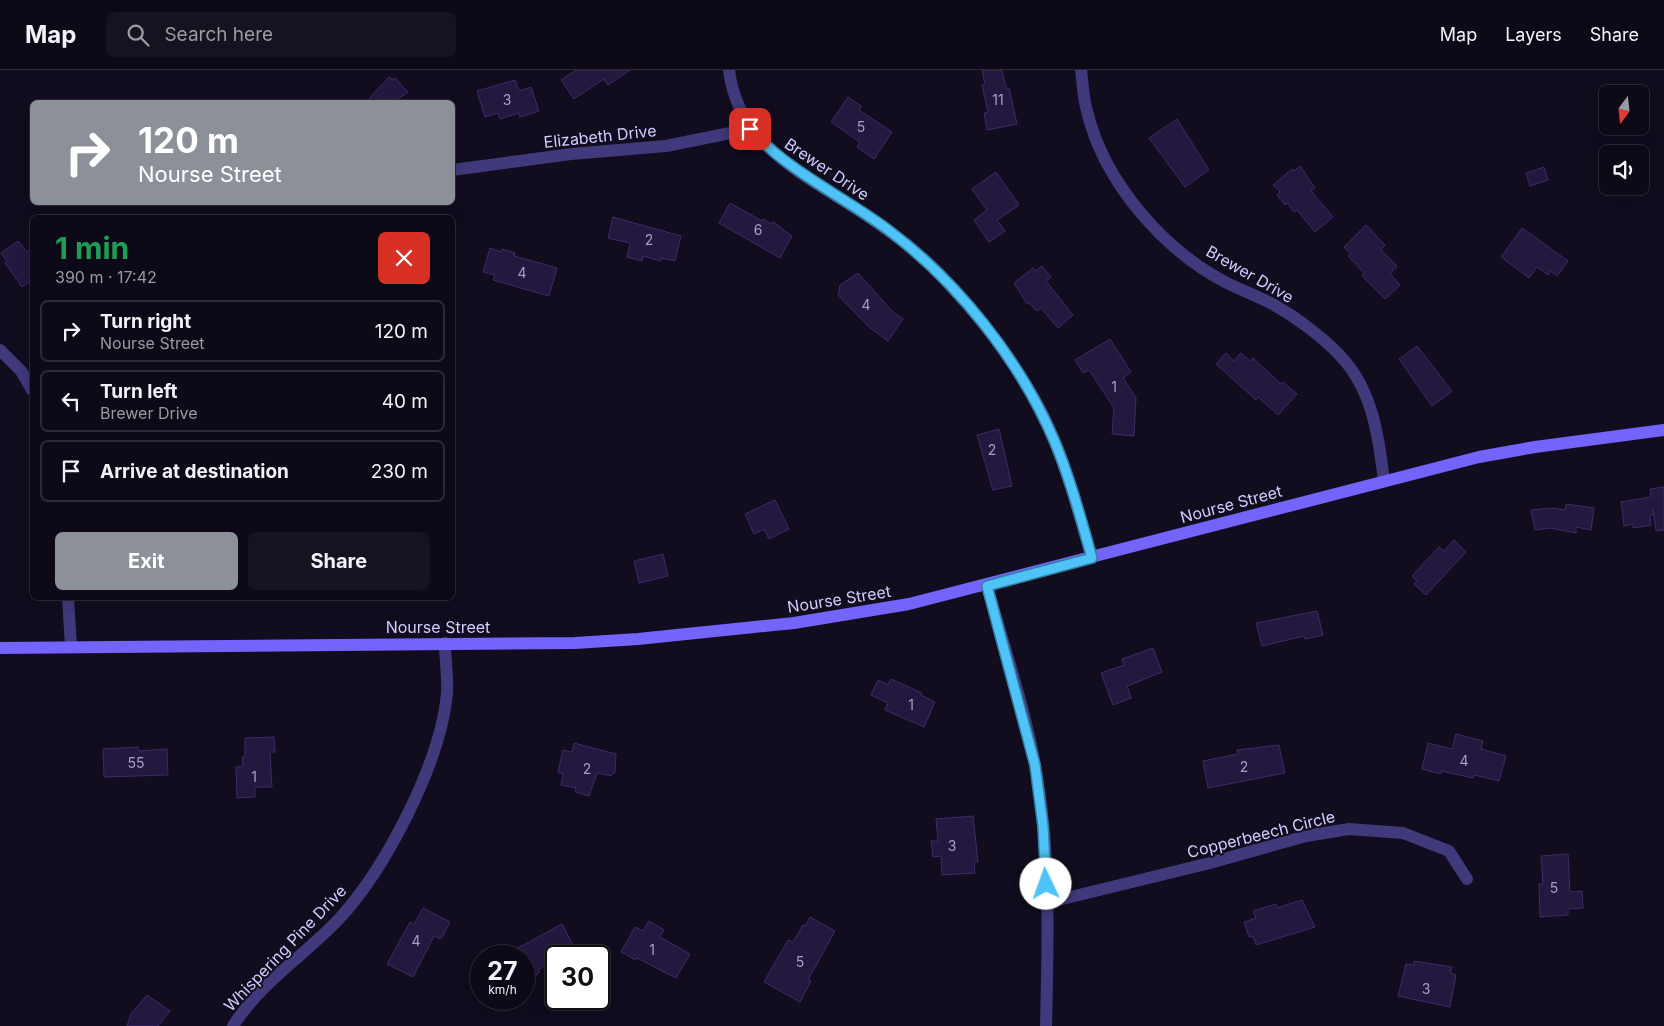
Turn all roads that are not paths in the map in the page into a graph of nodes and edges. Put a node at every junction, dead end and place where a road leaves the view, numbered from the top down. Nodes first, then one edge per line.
1 (729, 70) edge
2 (1081, 70) edge
3 (750, 129) junction
4 (455, 170) edge
5 (0, 350) edge
6 (30, 387) edge
7 (1664, 430) edge
8 (1384, 481) junction
9 (1092, 558) junction
10 (987, 586) junction
11 (68, 600) edge
12 (445, 643) junction
13 (71, 646) junction
14 (0, 648) edge
15 (1467, 879) dead end
16 (1046, 902) junction
17 (233, 1026) edge
18 (1046, 1026) edge

1 - 3 street, Brewer Drive
2 - 8 street, Brewer Drive
3 - 4 street, Elizabeth Drive
3 - 9 street, Brewer Drive
5 - 6 street
7 - 8 main road, Nourse Street
8 - 9 main road, Nourse Street
9 - 10 main road, Nourse Street
10 - 12 main road, Nourse Street
10 - 16 street
11 - 13 street
12 - 13 main road, Nourse Street
12 - 17 street, Whispering Pine Drive
13 - 14 main road, Nourse Street
15 - 16 street, Copperbeech Circle
16 - 18 street

